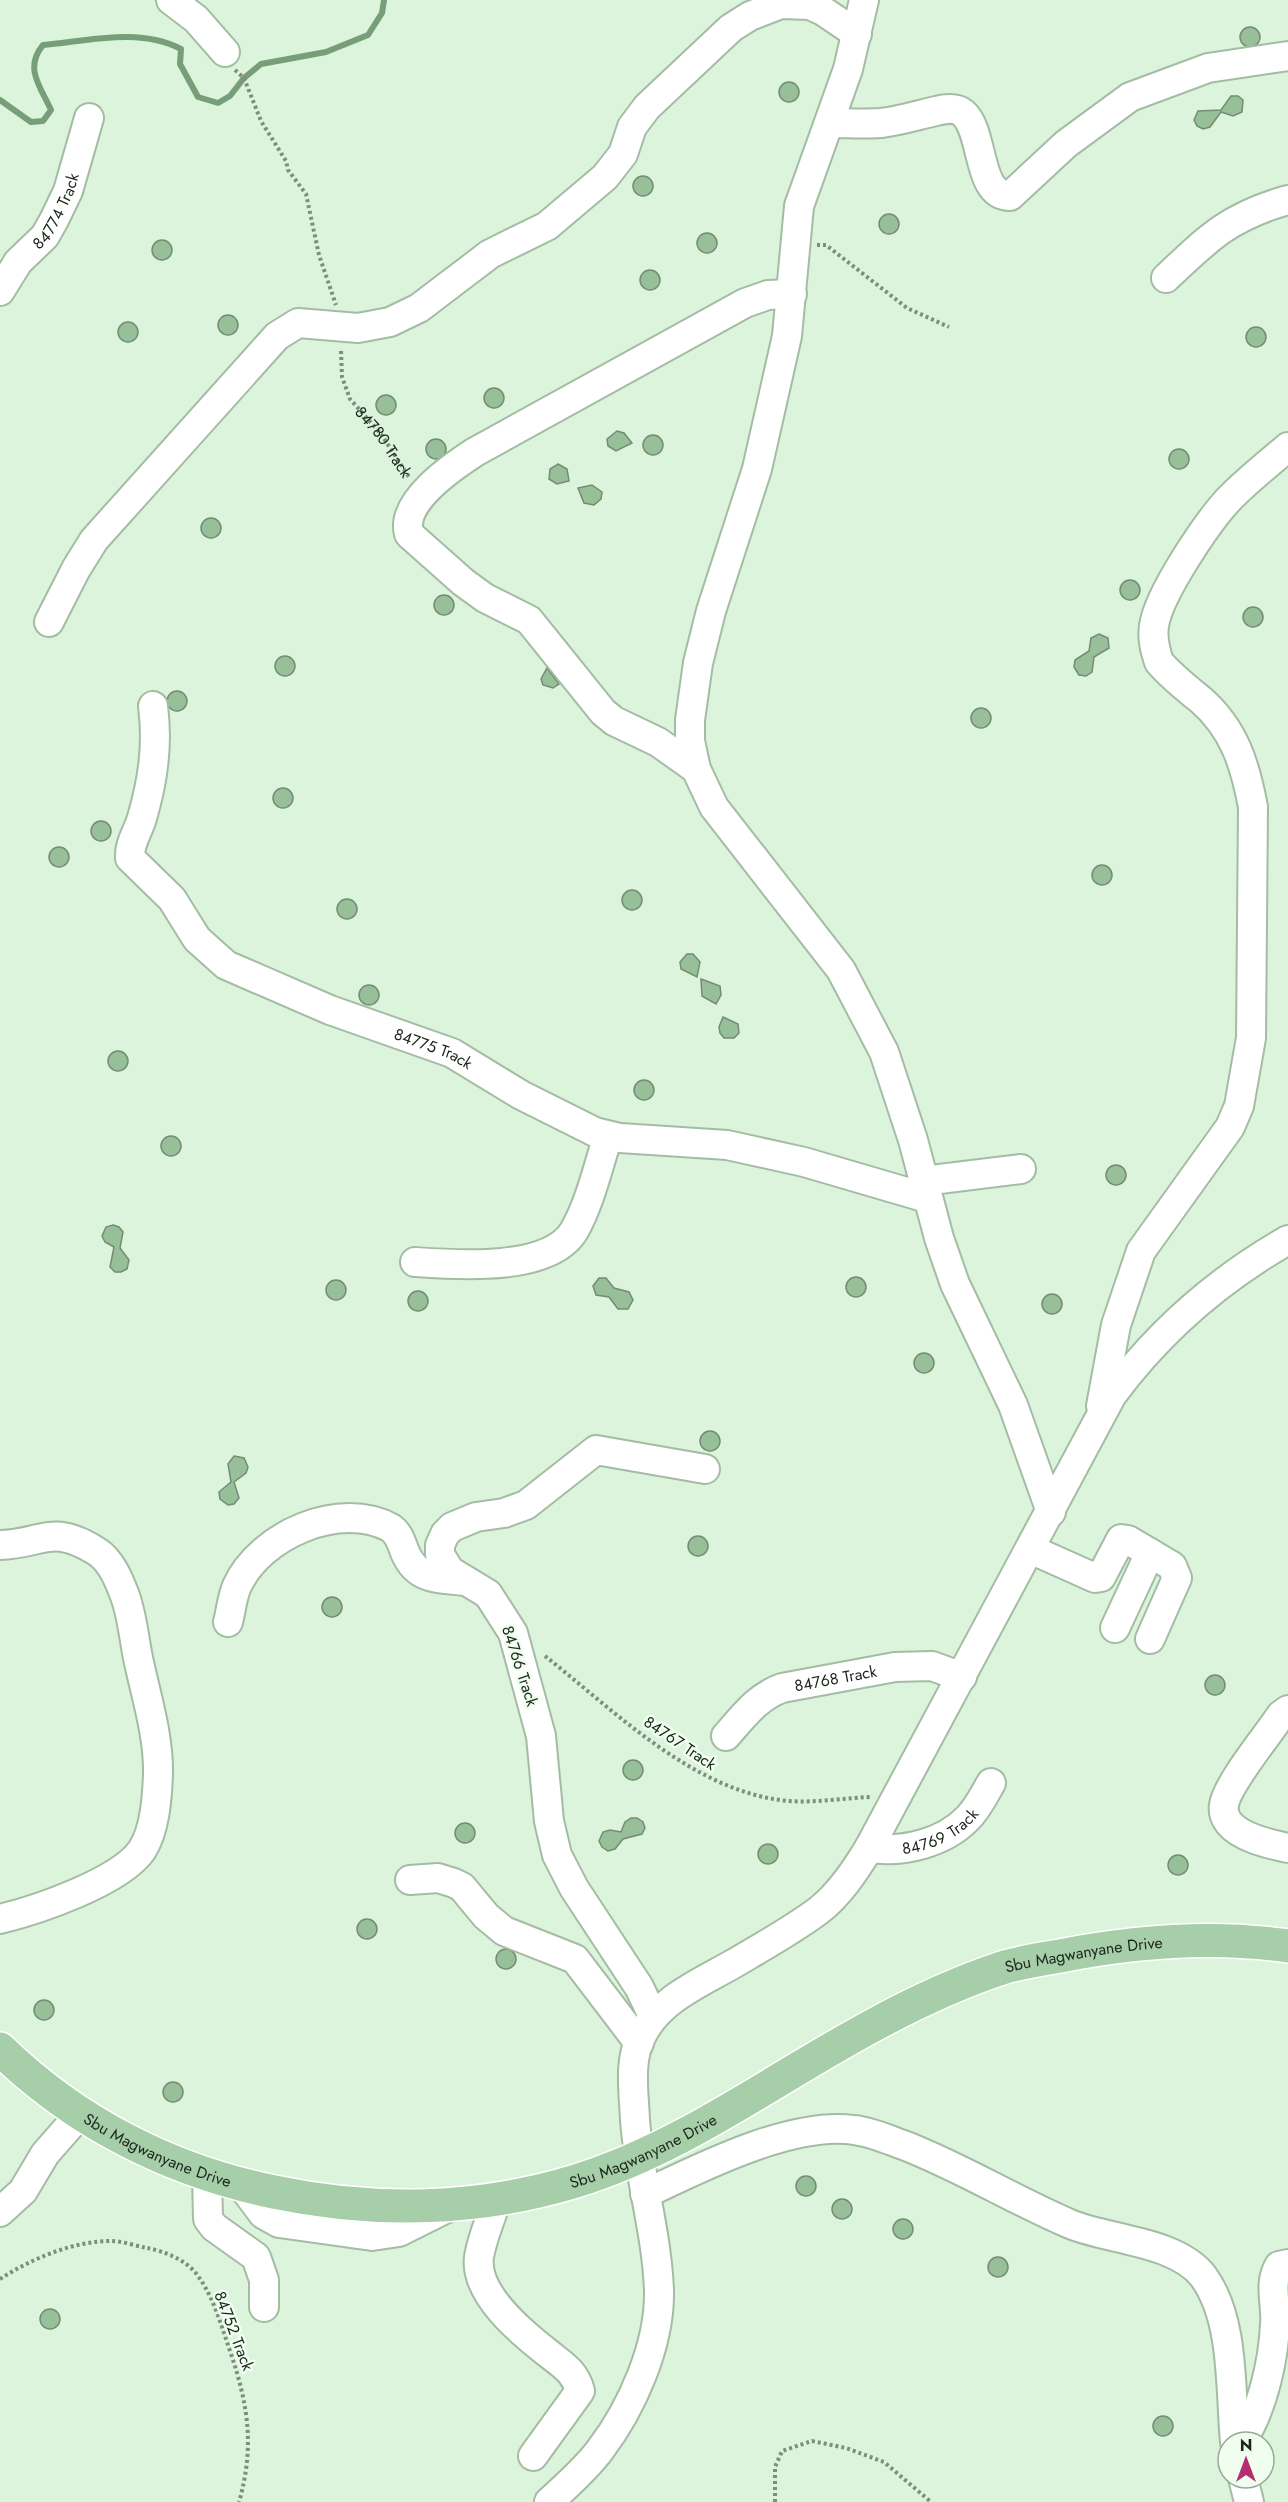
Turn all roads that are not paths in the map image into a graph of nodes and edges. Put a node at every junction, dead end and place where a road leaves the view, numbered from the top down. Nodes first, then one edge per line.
1 (171, 0) edge
2 (864, 0) edge
3 (857, 34) junction
4 (225, 52) road end
5 (1288, 56) edge
6 (89, 118) dead end
7 (830, 123) junction
8 (1288, 200) edge
9 (1166, 278) dead end
10 (0, 291) edge
11 (792, 294) junction
12 (1288, 447) edge
13 (49, 622) dead end
14 (153, 706) dead end
15 (696, 769) junction
16 (608, 1136) junction
17 (1021, 1169) dead end
18 (925, 1190) junction
19 (1288, 1240) edge
20 (415, 1262) dead end
21 (1099, 1417) junction
22 (705, 1469) dead end
23 (1051, 1512) junction
24 (0, 1545) edge
25 (1030, 1549) junction
26 (1150, 1553) junction
27 (471, 1582) junction
28 (228, 1622) dead end
29 (1115, 1628) dead end
30 (1150, 1639) dead end
31 (962, 1677) junction
32 (1288, 1710) edge
33 (726, 1736) dead end
34 (991, 1783) dead end
35 (869, 1848) junction
36 (1288, 1848) edge
37 (410, 1880) dead end
38 (0, 1919) edge
39 (1288, 1946) edge
40 (653, 2016) junction
41 (639, 2043) junction
42 (0, 2049) edge
43 (80, 2114) junction
44 (638, 2157) junction
45 (207, 2175) junction
46 (645, 2194) junction
47 (497, 2199) junction
48 (0, 2212) edge
49 (1288, 2264) edge
50 (264, 2307) dead end
51 (1234, 2430) edge
52 (1248, 2430) edge
53 (533, 2456) dead end
54 (549, 2502) edge

1 - 4 street
2 - 3 street
3 - 7 street
3 - 13 street
5 - 7 street
6 - 10 street, 84774 Track
7 - 11 street
8 - 9 street
11 - 15 street
11 - 15 street
12 - 21 street
14 - 16 street, 84775 Track
15 - 18 street
16 - 18 street, 84775 Track
16 - 20 street
17 - 18 street
18 - 23 street
19 - 21 street
21 - 23 street
22 - 27 street, 84766 Track
23 - 25 street
24 - 38 street
25 - 26 street
25 - 31 street
26 - 29 street
26 - 30 street
27 - 28 street
27 - 40 street, 84766 Track
31 - 33 street, 84768 Track
31 - 35 street
32 - 36 street
34 - 35 street, 84769 Track
35 - 40 street
37 - 41 street
39 - 44 main road, Sbu Magwanyane Drive
40 - 41 street
41 - 44 street
42 - 43 main road, Sbu Magwanyane Drive
43 - 45 main road, Sbu Magwanyane Drive
43 - 48 street
44 - 46 street
44 - 47 main road, Sbu Magwanyane Drive
45 - 47 main road, Sbu Magwanyane Drive
45 - 50 street
46 - 51 street
46 - 54 street
47 - 53 street
49 - 52 street

